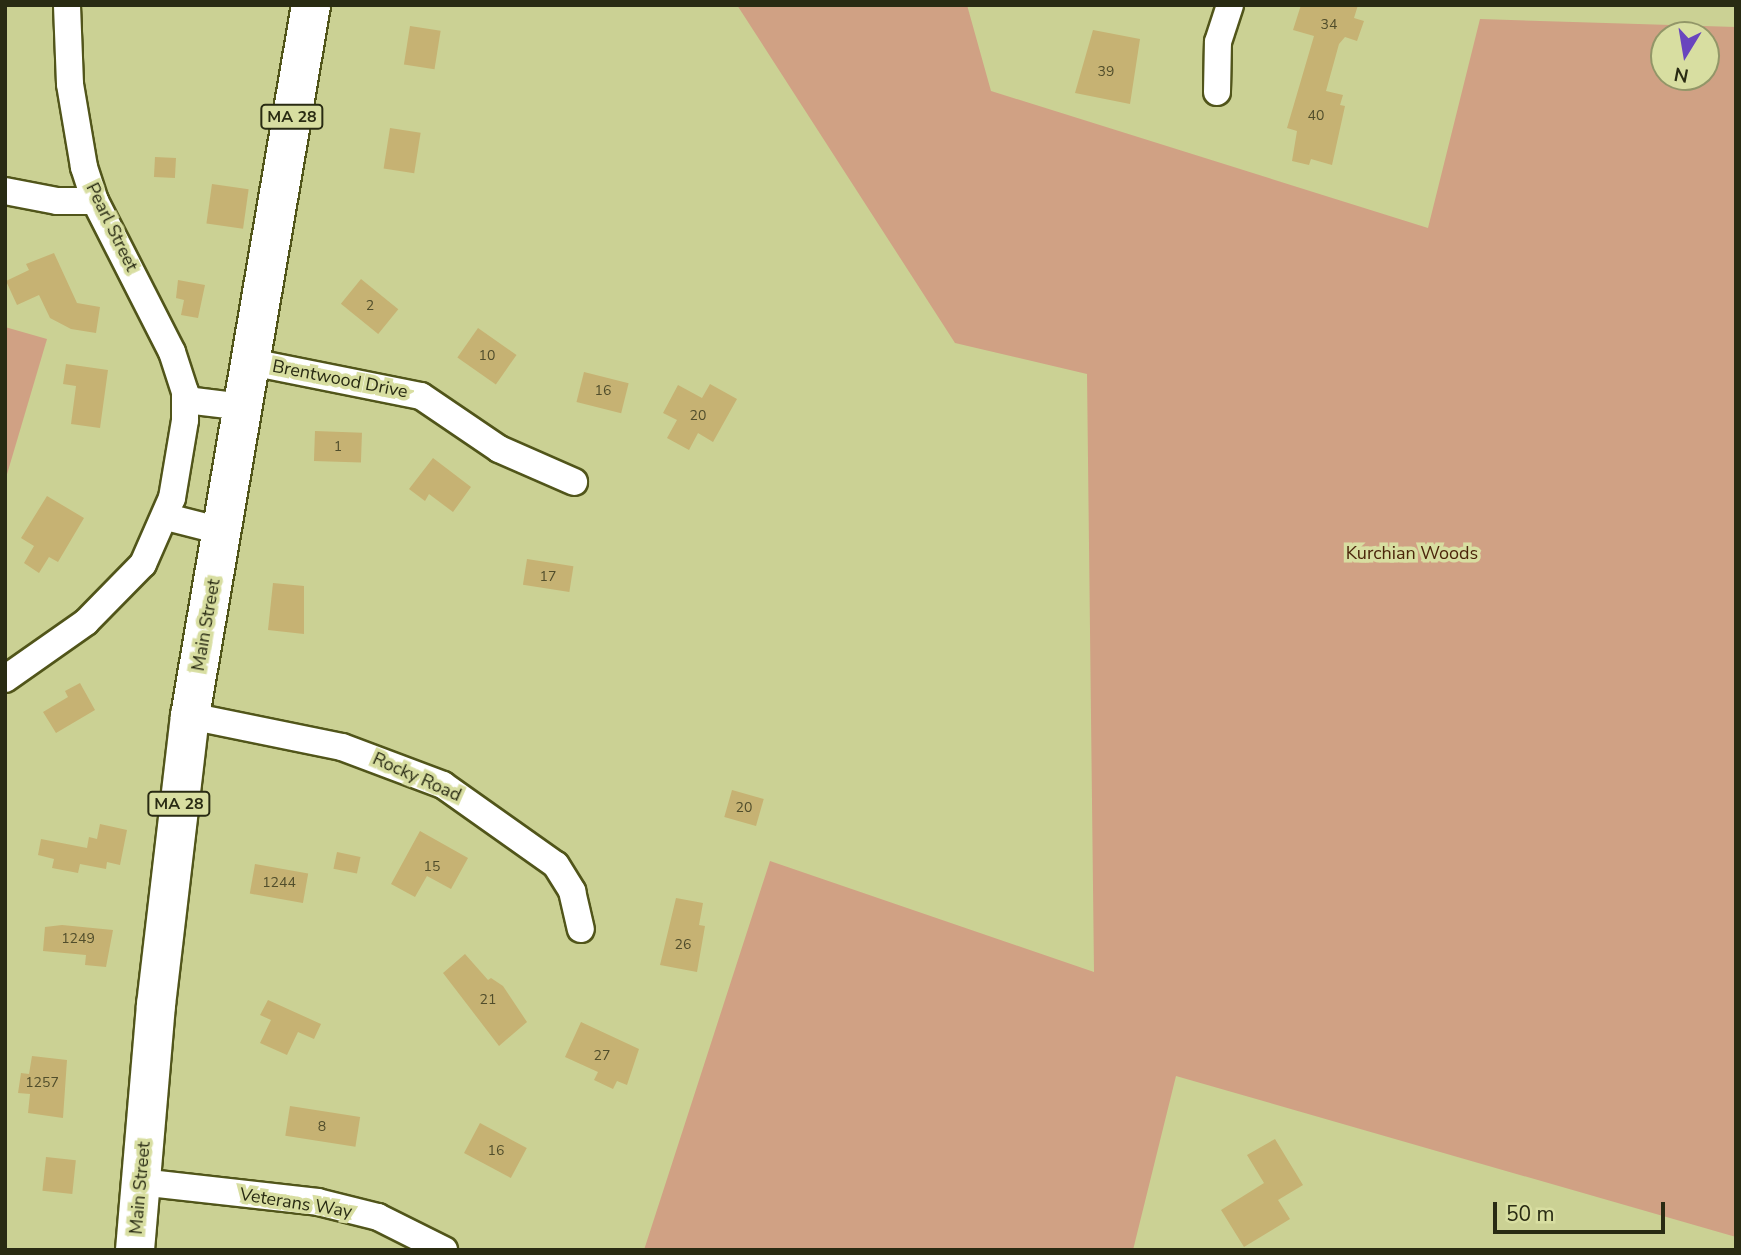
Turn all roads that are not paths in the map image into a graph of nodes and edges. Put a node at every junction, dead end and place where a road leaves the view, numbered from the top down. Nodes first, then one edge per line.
1 (67, 5) edge
2 (311, 5) edge
3 (1230, 5) edge
4 (1217, 92) dead end
5 (5, 191) edge
6 (95, 201) junction
7 (251, 362) junction
8 (186, 400) junction
9 (243, 407) junction
10 (574, 482) dead end
11 (167, 517) junction
12 (222, 531) junction
13 (5, 679) edge
14 (190, 716) junction
15 (581, 929) dead end
16 (140, 1182) junction
17 (135, 1250) edge
18 (444, 1250) edge

1 - 6 street, Pearl Street
2 - 7 main road, Main Street / MA 28
3 - 4 street
5 - 6 street
6 - 8 street, Pearl Street
7 - 9 main road, Main Street / MA 28
7 - 10 street, Brentwood Drive
8 - 9 street
8 - 11 street, Pearl Street
9 - 12 main road, Main Street / MA 28
11 - 12 street
11 - 13 street, Pearl Street
12 - 14 main road, Main Street / MA 28
14 - 15 street, Rocky Road
14 - 16 main road, Main Street / MA 28
16 - 17 main road, Main Street / MA 28
16 - 18 street, Veterans Way

